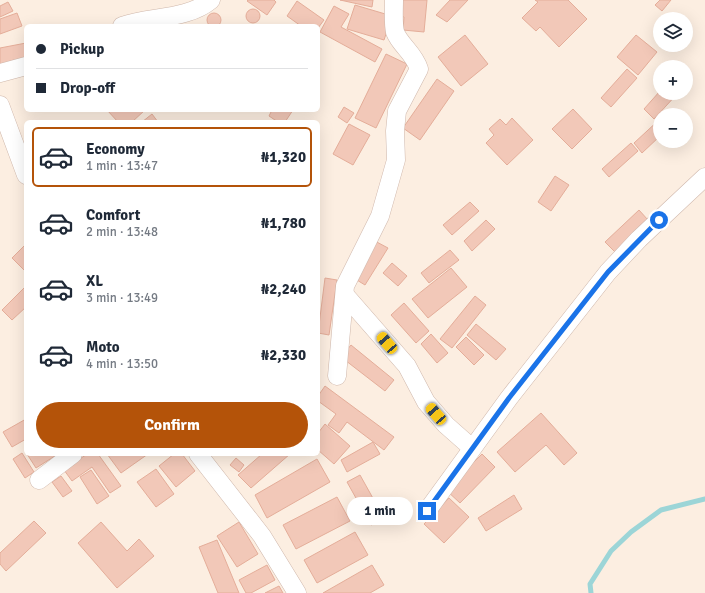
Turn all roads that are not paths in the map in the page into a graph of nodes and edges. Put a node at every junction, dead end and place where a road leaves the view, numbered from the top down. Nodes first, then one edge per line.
1 (169, 0) edge
2 (211, 0) edge
3 (394, 0) edge
4 (183, 14) junction
5 (130, 24) edge
6 (24, 67) edge
7 (0, 73) edge
8 (0, 105) edge
9 (24, 169) edge
10 (705, 178) edge
11 (345, 295) junction
12 (337, 376) dead end
13 (472, 448) junction
14 (70, 456) edge
15 (200, 456) edge
16 (39, 480) dead end
17 (427, 511) dead end
18 (297, 593) edge

1 - 4 street
2 - 4 street
3 - 11 street
4 - 5 street
6 - 7 street
8 - 9 street
10 - 13 street
11 - 12 street
11 - 13 street
13 - 17 street
14 - 16 street
15 - 18 street

